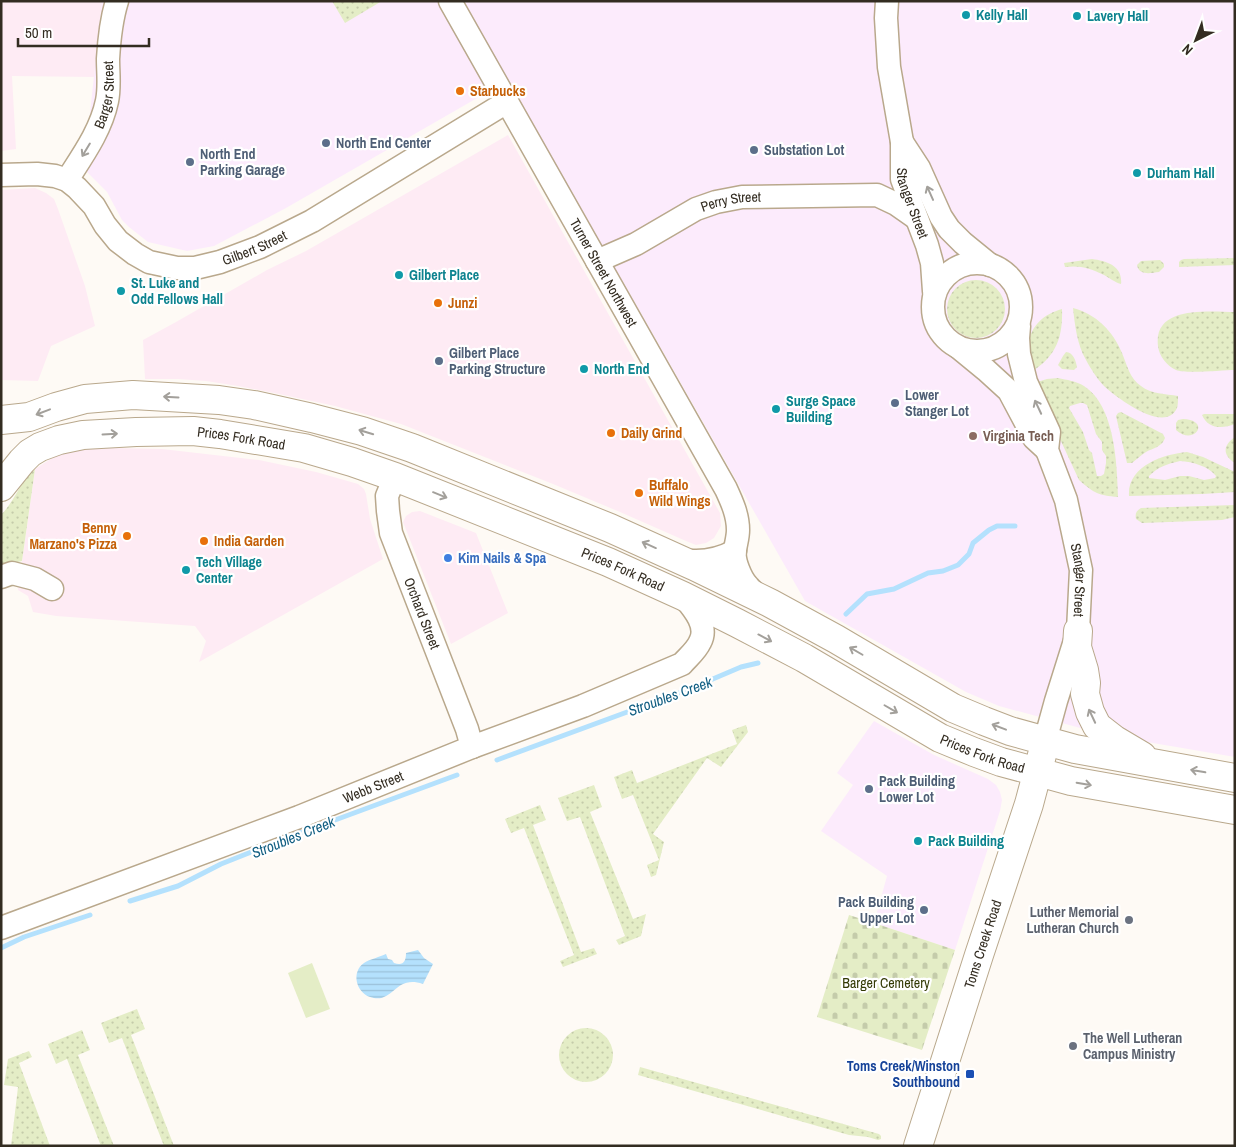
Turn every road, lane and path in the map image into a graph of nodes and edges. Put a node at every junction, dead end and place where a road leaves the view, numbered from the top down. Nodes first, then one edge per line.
1 (117, 1) edge
2 (450, 1) edge
3 (887, 1) edge
4 (507, 102) junction
5 (902, 142) junction
6 (1, 175) edge
7 (902, 179) junction
8 (67, 180) junction
9 (877, 195) junction
10 (916, 218) junction
11 (597, 261) junction
12 (990, 265) junction
13 (934, 291) junction
14 (1019, 326) junction
15 (957, 346) junction
16 (1, 420) edge
17 (304, 448) junction
18 (412, 448) junction
19 (1047, 450) junction
20 (1, 451) edge
21 (481, 476) junction
22 (395, 477) junction
23 (1, 483) edge
24 (1, 487) edge
25 (735, 551) junction
26 (680, 560) junction
27 (1, 577) edge
28 (52, 589) dead end
29 (683, 596) junction
30 (770, 603) junction
31 (737, 623) junction
32 (1078, 631) junction
33 (702, 637) junction
34 (1045, 741) junction
35 (472, 747) junction
36 (1161, 764) junction
37 (1037, 772) junction
38 (1235, 778) edge
39 (1235, 810) edge
40 (1, 928) edge
41 (918, 1146) edge

1 -> 8 street, Barger Street
2 - 4 street, Turner Street Northwest
3 - 5 street, Stanger Street
4 - 8 street, Gilbert Street
4 - 11 street, Turner Street Northwest
5 - 7 street, Stanger Street
12 -> 5 street, Stanger Street
6 - 8 street, Gilbert Street
7 - 9 street
7 - 10 street, Stanger Street
9 - 10 street, Perry Street
9 - 11 street, Perry Street
10 - 13 street, Stanger Street
11 - 25 street, Turner Street Northwest
12 - 13 street
12 - 14 street
13 - 15 street
14 - 15 street
19 -> 14 street, Stanger Street
15 - 19 street, Stanger Street
18 -> 16 main road
17 - 18 main road
17 - 22 main road, Prices Fork Road
24 -> 17 main road, Prices Fork Road
18 - 21 main road
19 - 32 street, Stanger Street
20 - 23 main road
21 - 22 main road
26 -> 21 main road
22 -> 29 main road, Prices Fork Road
22 - 35 street, Orchard Street
25 - 26 street
25 - 30 street, Turner Street Northwest
26 - 30 main road
27 - 28 street
29 - 31 main road, Prices Fork Road
29 - 33 street
34 -> 30 main road
31 - 33 street, Webb Street
31 -> 37 main road, Prices Fork Road
32 - 34 street, Stanger Street
36 -> 32 main road
33 - 35 street, Webb Street
34 - 36 main road
34 - 37 main road, Toms Creek Road
35 - 40 street, Webb Street
38 -> 36 main road
37 -> 39 main road, Prices Fork Road
37 - 41 main road, Toms Creek Road

